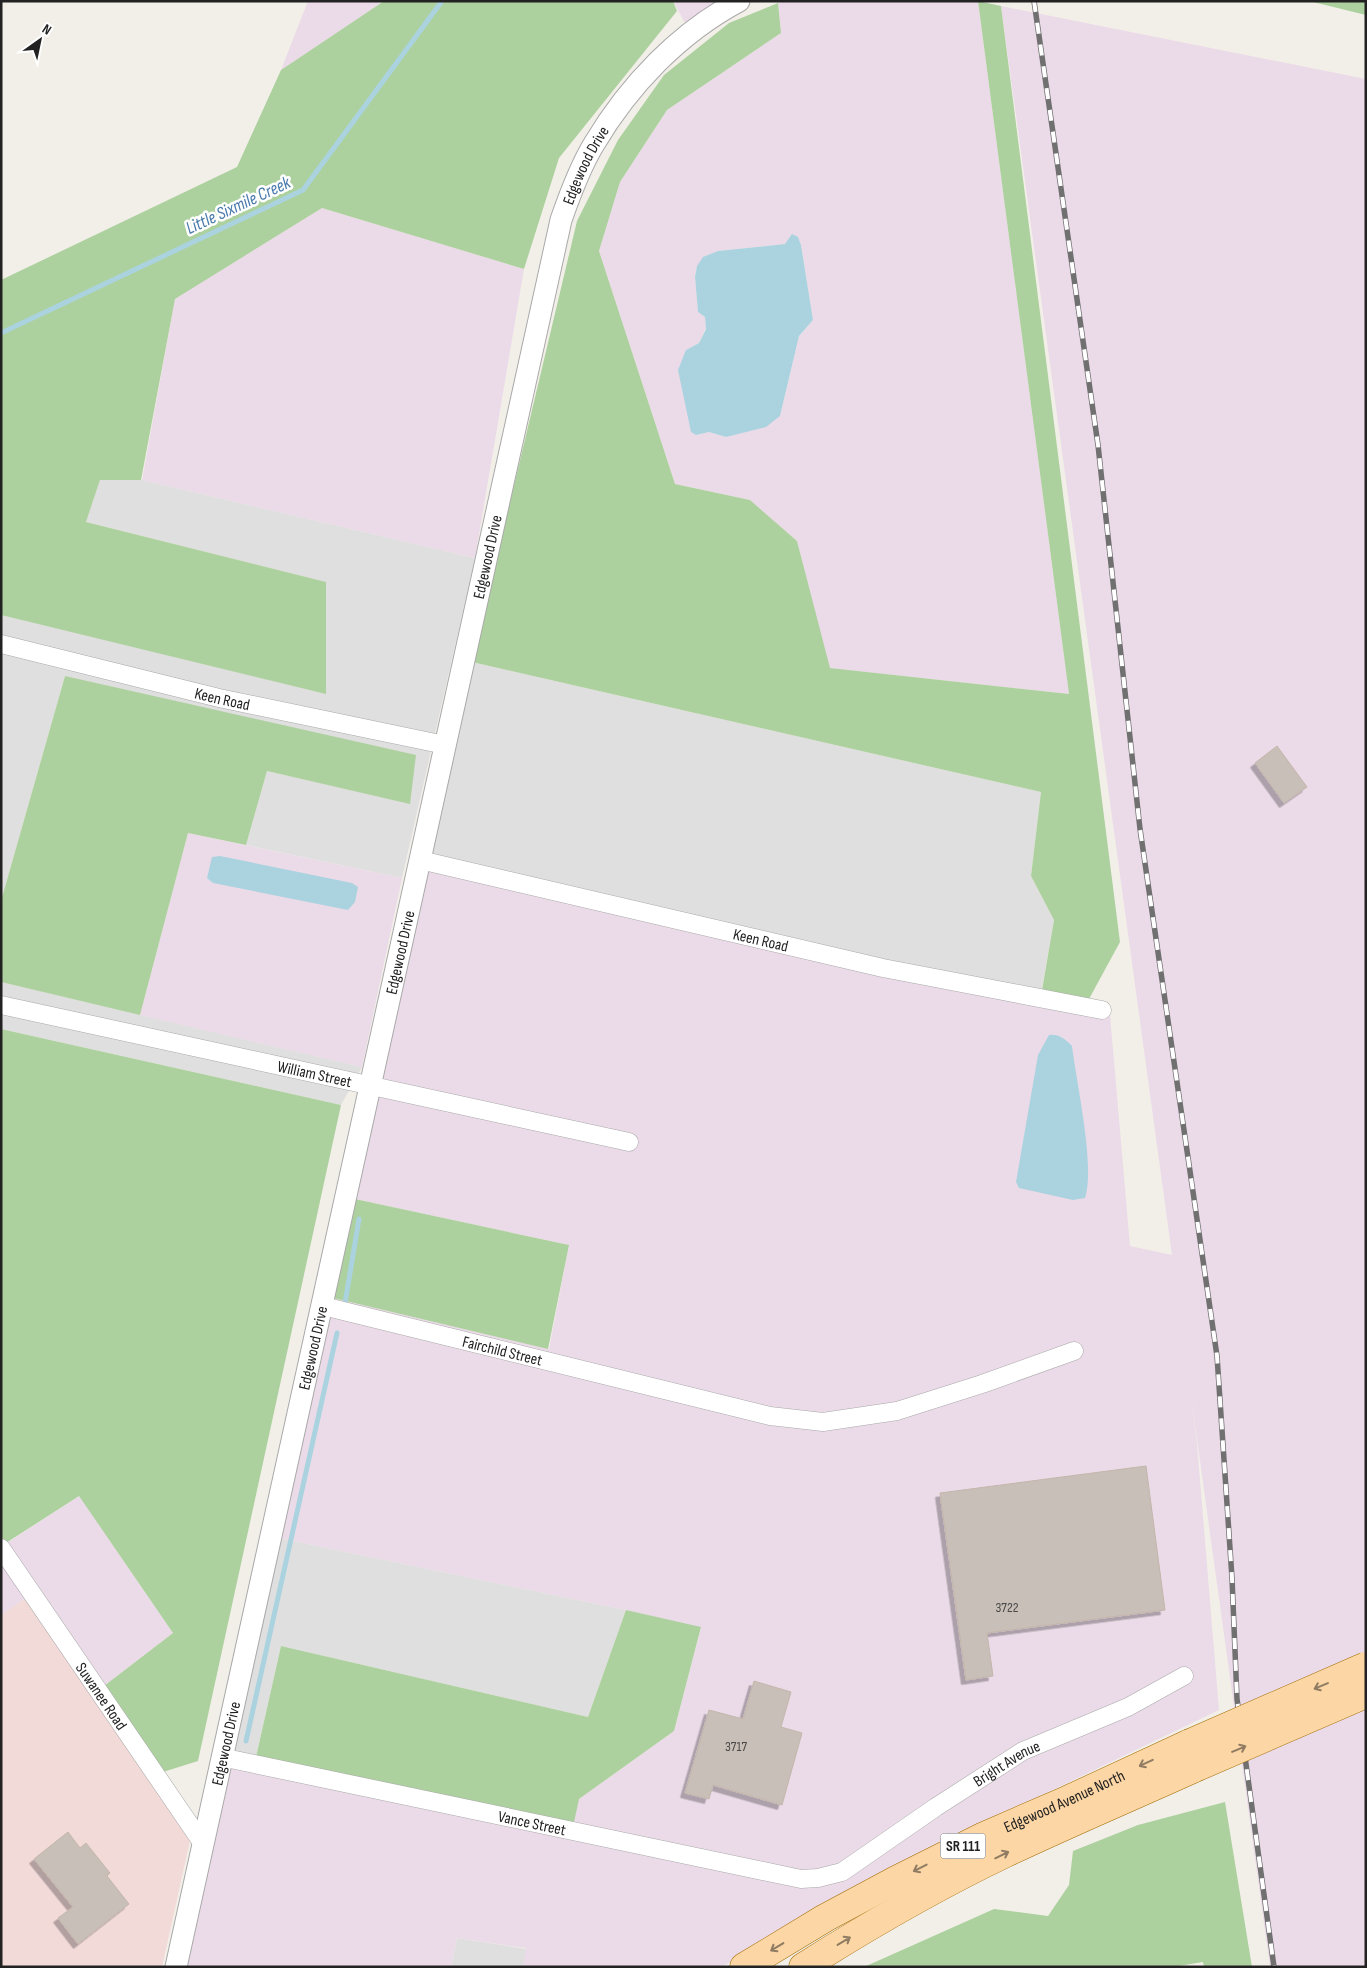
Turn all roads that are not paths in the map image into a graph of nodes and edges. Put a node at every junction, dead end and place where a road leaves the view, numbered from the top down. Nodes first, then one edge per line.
1 (739, 1) edge
2 (1, 644) edge
3 (445, 744) junction
4 (420, 860) junction
5 (1, 1005) edge
6 (1102, 1010) dead end
7 (370, 1087) junction
8 (629, 1142) dead end
9 (323, 1306) junction
10 (1074, 1351) dead end
11 (1, 1548) edge
12 (1366, 1666) edge
13 (1184, 1676) dead end
14 (1366, 1694) edge
15 (1193, 1755) junction
16 (221, 1757) junction
17 (203, 1844) junction
18 (842, 1872) joint
19 (176, 1967) edge
20 (744, 1967) edge
21 (803, 1967) edge

1 - 3 street, Edgewood Drive
2 - 3 street, Keen Road
3 - 4 street, Edgewood Drive
4 - 6 street, Keen Road
4 - 7 street, Edgewood Drive
5 - 7 street, William Street
7 - 8 street, William Street
7 - 9 street, Edgewood Drive
9 - 10 street, Fairchild Street
9 - 16 street, Edgewood Drive
11 - 17 street, Suwanee Road
12 -> 15 main road, Edgewood Avenue North / SR 111, bridge
13 - 18 street, Bright Avenue
15 -> 14 main road, Edgewood Avenue North / SR 111, bridge
15 -> 20 main road, Edgewood Avenue North / SR 111
21 -> 15 main road, Edgewood Avenue North / SR 111
16 - 17 street, Edgewood Drive
16 - 18 street, Vance Street
17 - 19 street, Edgewood Drive

